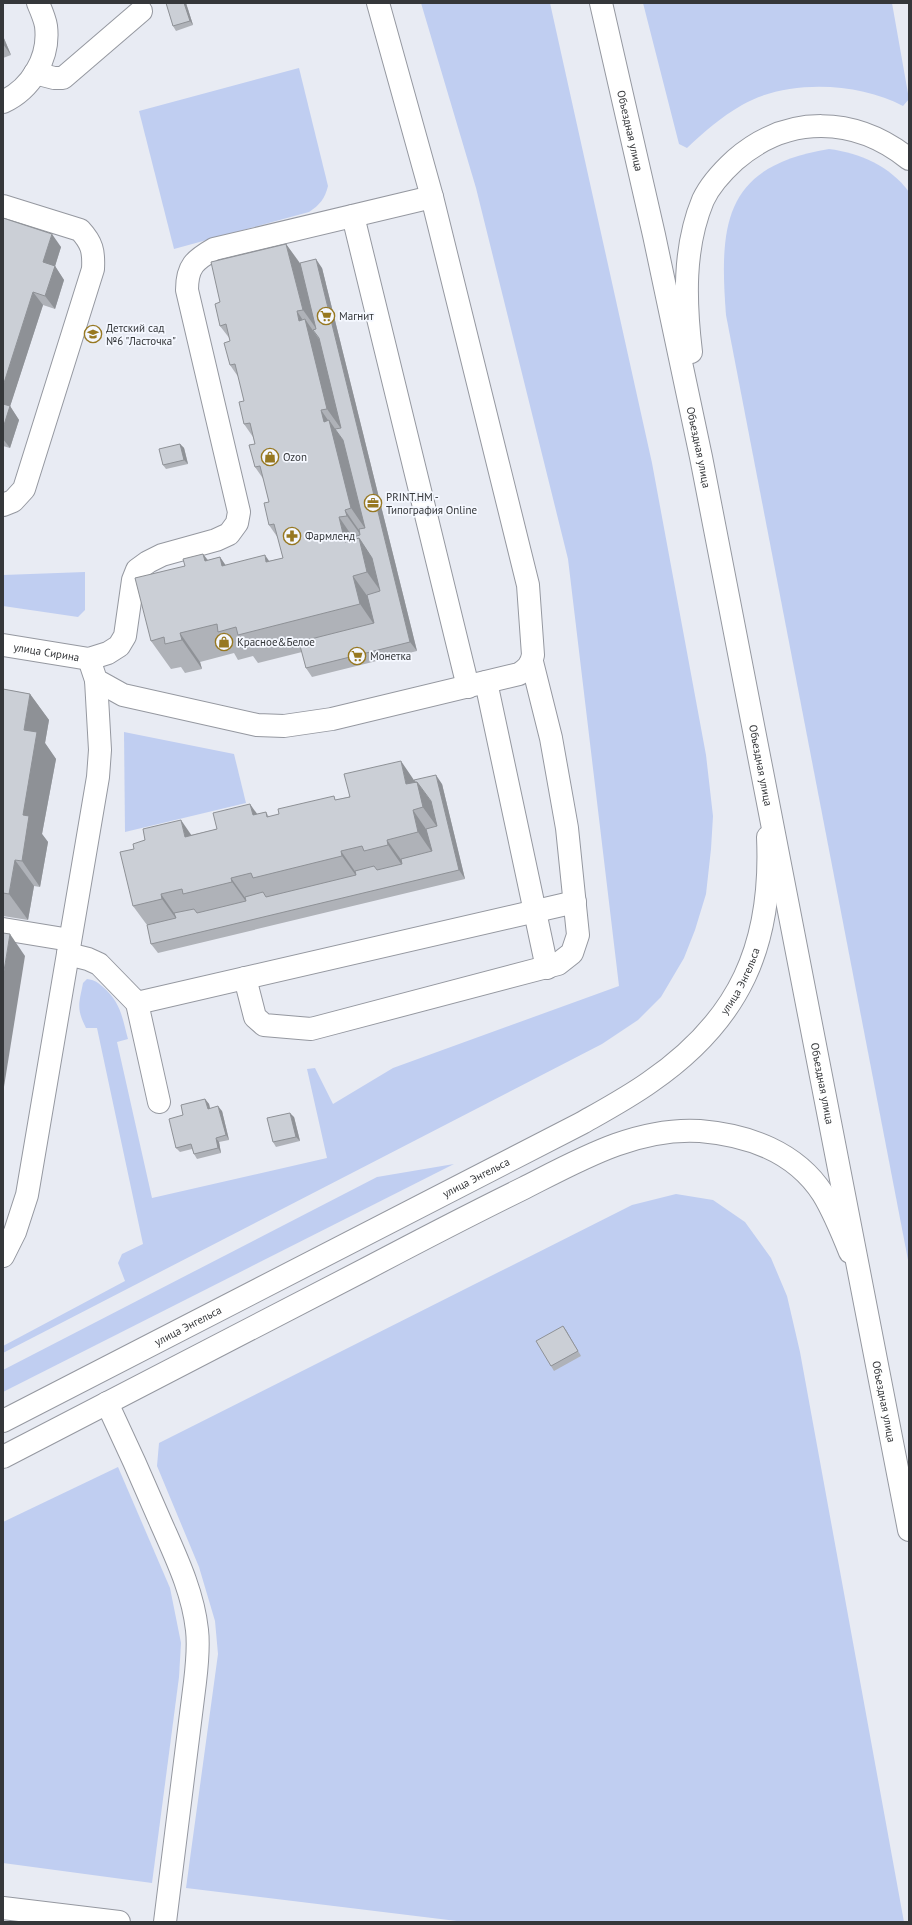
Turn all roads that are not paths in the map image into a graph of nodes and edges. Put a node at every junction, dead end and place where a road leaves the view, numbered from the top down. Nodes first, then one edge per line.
1 (38, 3) edge
2 (378, 3) edge
3 (601, 3) edge
4 (141, 11) dead end
5 (35, 73) junction
6 (3, 102) edge
7 (909, 159) edge
8 (432, 197) junction
9 (3, 206) edge
10 (353, 216) junction
11 (701, 457) junction
12 (3, 505) edge
13 (3, 645) edge
14 (89, 659) junction
15 (532, 662) junction
16 (96, 680) junction
17 (477, 684) junction
18 (766, 790) junction
19 (575, 902) junction
20 (534, 911) junction
21 (3, 929) edge
22 (69, 947) junction
23 (547, 968) junction
24 (245, 978) junction
25 (137, 1003) junction
26 (159, 1102) dead end
27 (3, 1256) edge
28 (859, 1271) junction
29 (93, 1375) junction
30 (107, 1403) junction
31 (3, 1420) edge
32 (3, 1457) edge
33 (909, 1530) edge
34 (3, 1908) edge
35 (119, 1922) edge
36 (165, 1922) edge

1 - 5 main road
2 - 8 main road
3 - 11 main road, Объездная улица
4 - 5 main road
5 - 6 main road
7 - 11 main road
8 - 10 main road
8 - 15 main road
9 - 12 main road
10 - 14 main road
10 - 17 main road
11 - 18 main road, Объездная улица
13 - 14 main road, улица Сирина
14 - 16 main road
15 - 17 main road
15 - 19 main road
16 - 17 main road
16 - 22 main road
17 - 20 main road
18 - 28 main road, Объездная улица
18 - 29 main road, улица Энгельса
19 - 20 main road
19 - 23 main road
20 - 23 main road
20 - 24 main road
21 - 22 main road
22 - 25 main road
22 - 27 main road
23 - 24 main road
24 - 25 main road
25 - 26 main road
28 - 30 main road
28 - 33 main road, Объездная улица
29 - 30 main road
29 - 31 main road, улица Энгельса
30 - 32 main road
30 - 36 main road
34 - 35 main road

